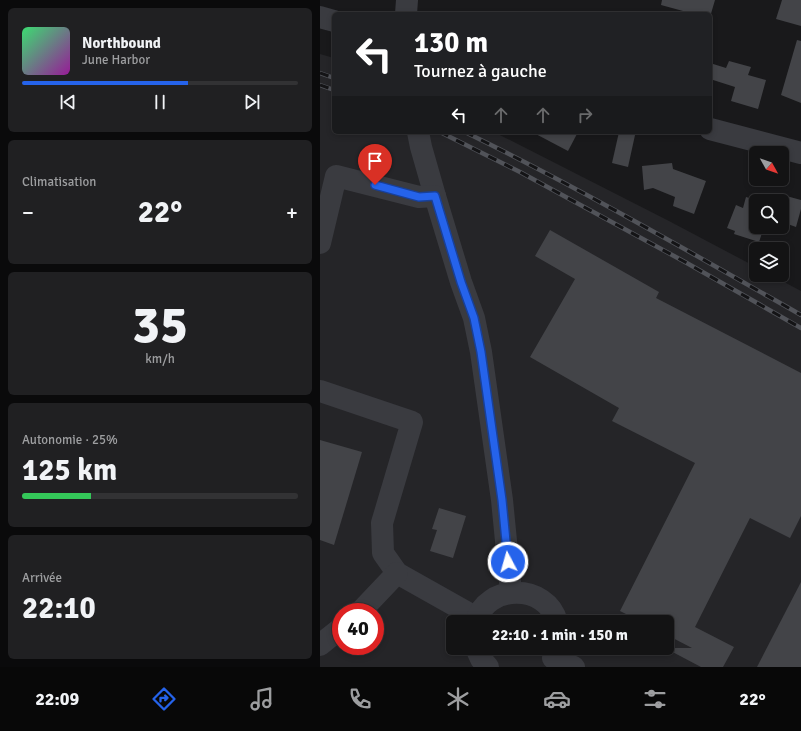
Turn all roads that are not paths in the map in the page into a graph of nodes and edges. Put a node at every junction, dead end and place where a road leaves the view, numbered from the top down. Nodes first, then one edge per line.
1 (407, 0) edge
2 (406, 12) edge
3 (320, 17) edge
4 (332, 20) edge
5 (712, 130) edge
6 (418, 134) edge
7 (801, 153) edge
8 (328, 173) edge
9 (435, 196) junction
10 (320, 243) edge
11 (320, 391) edge
12 (397, 573) junction
13 (511, 592) junction
14 (369, 603) edge
15 (468, 615) edge
16 (480, 615) edge
17 (554, 615) edge
18 (332, 635) edge
19 (320, 645) edge
20 (479, 655) edge
21 (552, 658) edge
22 (488, 667) edge
23 (574, 667) edge

1 - 2 street
3 - 4 street
5 - 7 street
6 - 9 street
8 - 9 street
8 - 10 street
9 - 13 street
11 - 12 street
12 - 14 street
12 - 15 street
13 - 16 street
13 - 17 street
18 - 19 street
20 - 22 street
21 - 23 street

